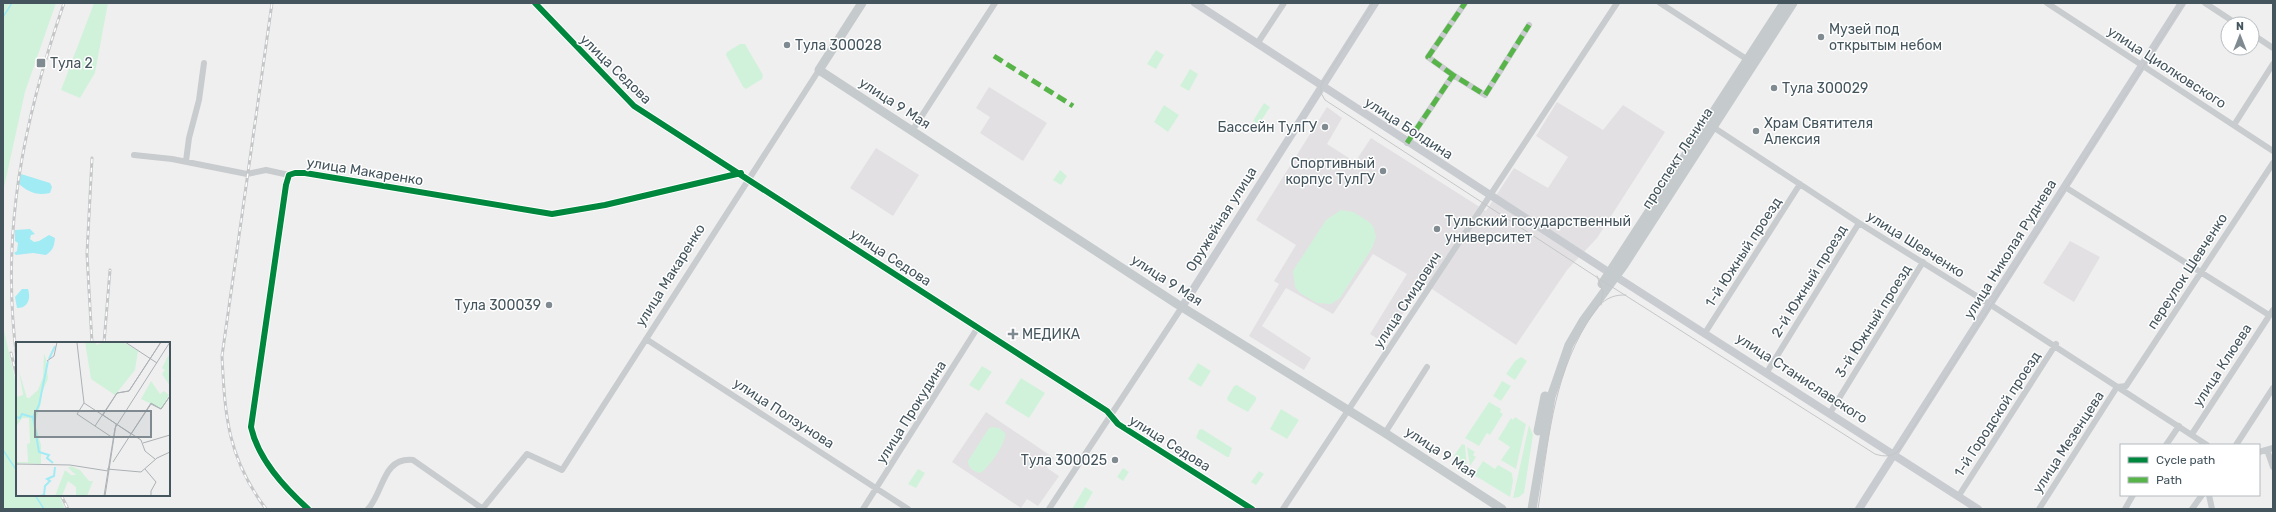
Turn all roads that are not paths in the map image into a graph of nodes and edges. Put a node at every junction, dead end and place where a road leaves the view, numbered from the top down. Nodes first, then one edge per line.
1 (535, 3) edge
2 (862, 3) edge
3 (995, 3) edge
4 (1196, 3) edge
5 (1284, 3) edge
6 (1375, 3) edge
7 (1465, 3) edge
8 (1616, 3) edge
9 (1660, 3) edge
10 (1784, 3) edge
11 (1793, 3) edge
12 (2047, 3) edge
13 (2182, 3) edge
14 (2205, 3) edge
15 (2056, 5) edge
16 (2225, 16) edge
17 (1529, 26) dead end
18 (2260, 39) edge
19 (1257, 44) junction
20 (2273, 48) edge
21 (1751, 62) junction
22 (204, 63) dead end
23 (2273, 64) edge
24 (2143, 65) junction
25 (819, 70) junction
26 (1453, 75) junction
27 (1322, 86) junction
28 (2234, 125) junction
29 (1713, 127) junction
30 (912, 131) junction
31 (1407, 143) junction
32 (2273, 151) edge
33 (134, 155) dead end
34 (186, 161) junction
35 (2273, 163) edge
36 (741, 173) junction
37 (289, 175) junction
38 (748, 178) junction
39 (1800, 184) junction
40 (2065, 187) junction
41 (1490, 195) junction
42 (1859, 222) junction
43 (1923, 262) junction
44 (2199, 273) junction
45 (1612, 274) junction
46 (1991, 305) junction
47 (1182, 307) junction
48 (2271, 312) edge
49 (978, 327) junction
50 (1705, 333) junction
51 (646, 339) junction
52 (2056, 345) junction
53 (1427, 366) dead end
54 (1767, 372) junction
55 (2117, 387) junction
56 (2273, 388) edge
57 (1349, 411) junction
58 (1830, 413) junction
59 (1111, 415) junction
60 (2179, 426) junction
61 (1384, 433) junction
62 (2192, 434) junction
63 (2167, 444) edge
64 (2206, 444) edge
65 (2237, 444) edge
66 (2270, 449) edge
67 (2260, 452) edge
68 (1894, 455) junction
69 (2273, 467) edge
70 (877, 488) junction
71 (2132, 496) edge
72 (2201, 496) edge
73 (2209, 496) edge
74 (1958, 497) junction
75 (1529, 507) edge
76 (308, 509) edge
77 (368, 509) edge
78 (483, 509) edge
79 (863, 509) edge
80 (908, 509) edge
81 (1049, 509) edge
82 (1252, 509) edge
83 (1283, 509) edge
84 (1502, 509) edge
85 (1859, 509) edge
86 (1978, 509) edge
87 (2039, 509) edge
88 (2125, 509) edge
89 (2192, 509) edge
90 (2212, 509) edge

1 - 36 street, улица Седова
2 - 25 main road, улица Макаренко
3 - 30 street
4 - 19 street, улица Болдина
5 - 19 street
6 - 27 street, Оружейная улица
7 - 26 street
8 - 41 street, улица Смидович
9 - 21 street
10 - 21 main road, проспект Ленина
11 - 21 main road, проспект Ленина
12 - 15 street, улица Циолковского
13 - 24 street, улица Николая Руднева
14 - 16 street
15 - 24 street, улица Циолковского
17 - 26 street
18 - 20 street
19 - 27 street, улица Болдина
21 - 29 main road, проспект Ленина
21 - 45 main road, проспект Ленина
22 - 34 street
23 - 28 street
24 - 28 street, улица Циолковского
24 - 40 street, улица Николая Руднева
25 - 30 main road, улица 9 Мая
25 - 38 street, улица Макаренко
26 - 31 street
27 - 31 street, улица Болдина
27 - 47 street, Оружейная улица
28 - 32 street, улица Циолковского
29 - 39 street, улица Шевченко
29 - 45 main road, проспект Ленина
30 - 47 main road, улица 9 Мая
31 - 41 street, улица Болдина
33 - 34 street
34 - 37 street
35 - 44 street, переулок Шевченко
36 - 37 street, улица Макаренко
36 - 38 street, улица Седова
37 - 76 street, улица Макаренко
38 - 49 street, улица Седова
38 - 51 street, улица Макаренко
39 - 42 street, улица Шевченко
39 - 50 street, 1-й Южный проезд
40 - 44 street
40 - 46 street, улица Николая Руднева
41 - 45 street, улица Болдина
41 - 57 street, улица Смидович
42 - 43 street, улица Шевченко
42 - 54 street, 2-й Южный проезд
43 - 46 street, улица Шевченко
43 - 58 street, 3-й Южный проезд
44 - 48 street
44 - 55 street, переулок Шевченко
45 - 50 street, улица Станиславского
45 - 75 main road, проспект Ленина
45 - 75 main road, проспект Ленина
46 - 52 street, улица Шевченко
46 - 68 street, улица Николая Руднева
47 - 57 main road, улица 9 Мая
47 - 59 street, Оружейная улица
48 - 62 street, улица Клюева
49 - 59 street, улица Седова
49 - 70 street, улица Прокудина
50 - 54 street, улица Станиславского
51 - 70 street, улица Ползунова
51 - 78 street, улица Макаренко
52 - 55 street, улица Шевченко
52 - 74 street, 1-й Городской проезд
53 - 61 street
54 - 58 street, улица Станиславского
55 - 60 street, улица Шевченко
55 - 87 street, улица Мезенцева
56 - 65 street
57 - 61 main road, улица 9 Мая
57 - 83 street, улица Смидович
58 - 68 street, улица Станиславского
59 - 81 street, Оружейная улица
59 - 82 street, улица Седова
60 - 62 street, улица Шевченко
60 - 63 street
61 - 84 main road, улица 9 Мая
62 - 64 street, улица Шевченко
66 - 67 street
66 - 69 street
68 - 74 street, улица Станиславского
68 - 85 street, улица Николая Руднева
70 - 79 street, улица Прокудина
70 - 80 street, улица Ползунова
71 - 88 street
72 - 89 street
73 - 90 street
74 - 86 street, улица Станиславского
77 - 78 street

